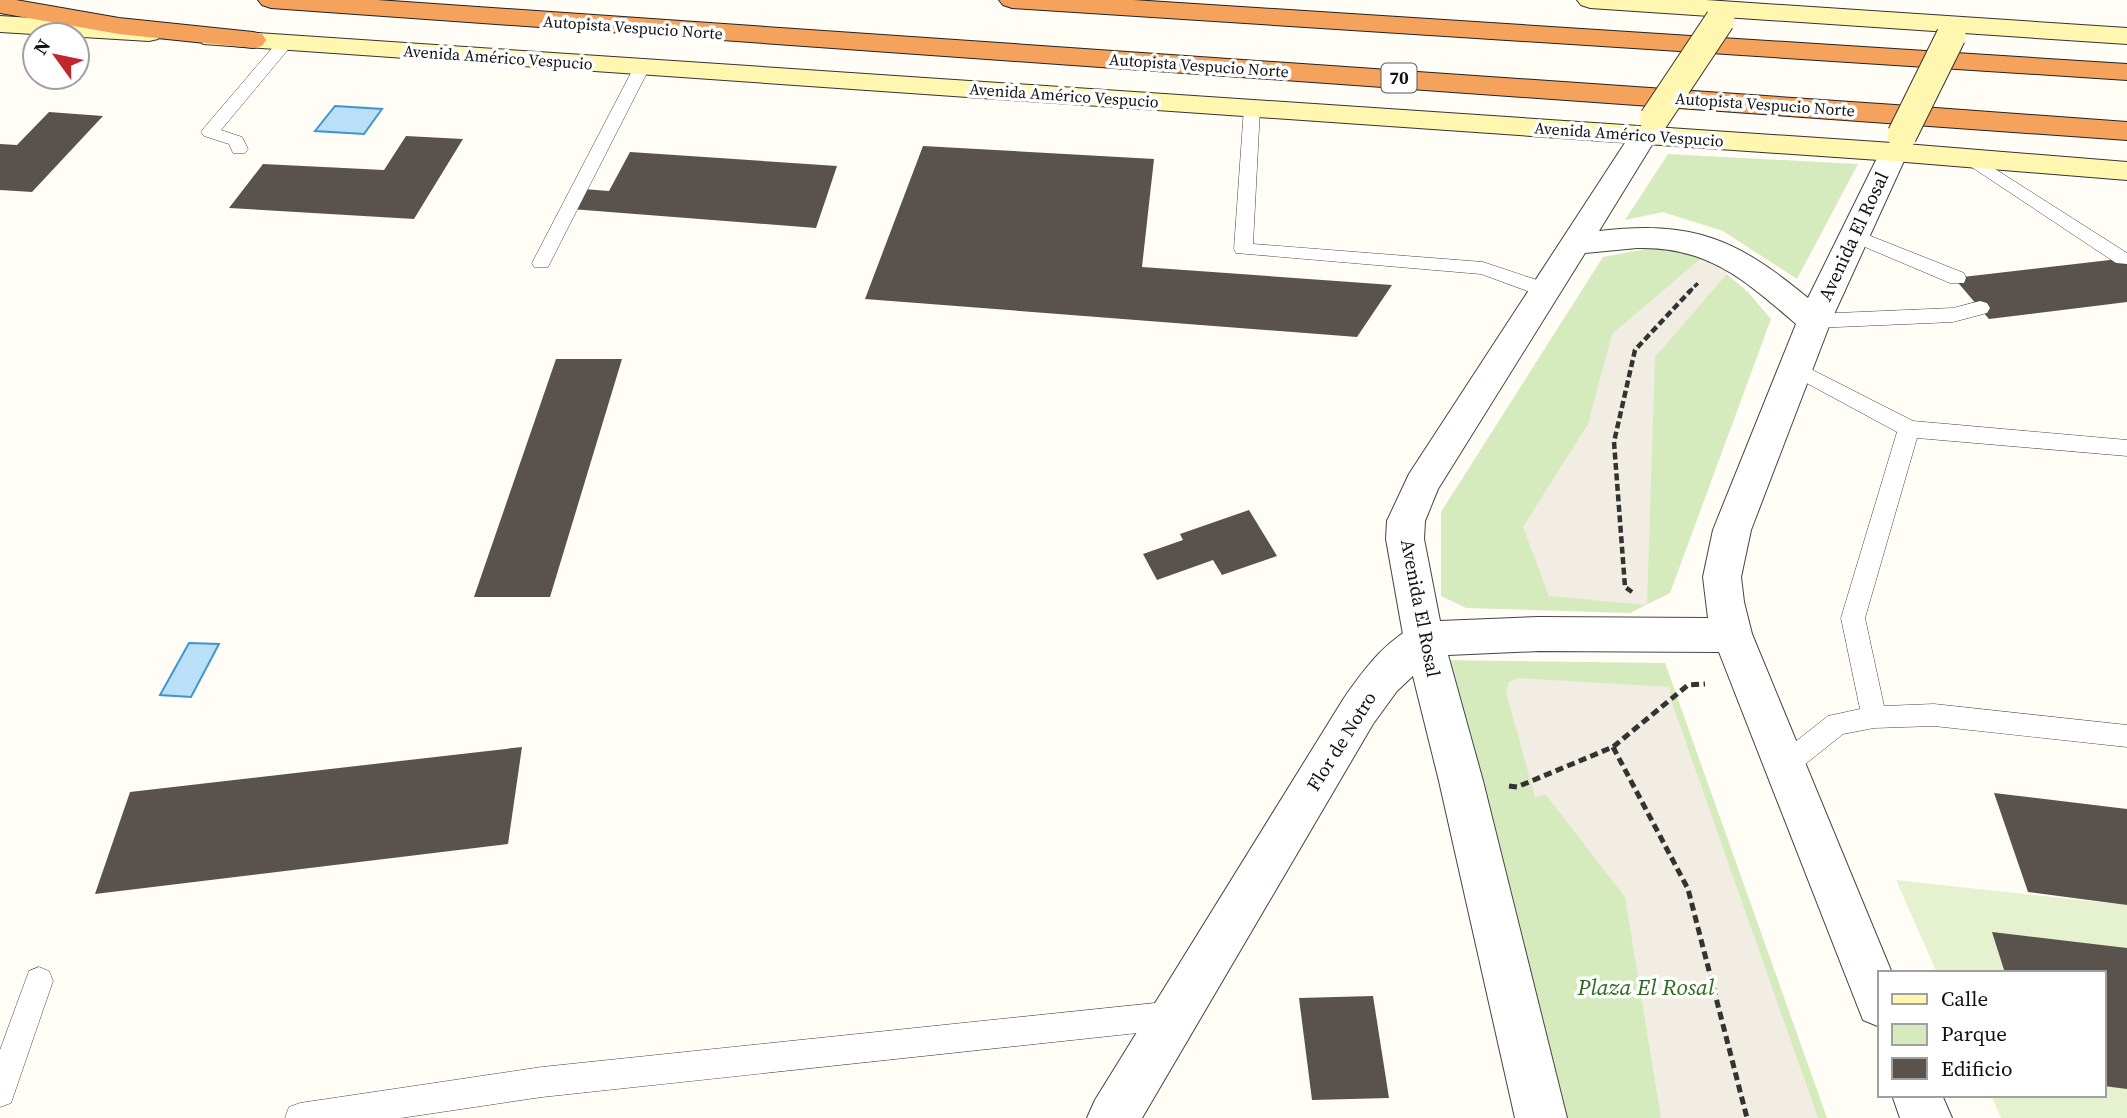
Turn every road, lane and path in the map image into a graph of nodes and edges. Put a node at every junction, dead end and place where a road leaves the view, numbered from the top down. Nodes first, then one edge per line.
1 (271, 0) edge
2 (1012, 0) edge
3 (1590, 0) edge
4 (1967, 0) edge
5 (0, 5) edge
6 (1727, 10) edge
7 (0, 24) edge
8 (1954, 31) junction
9 (2127, 36) edge
10 (253, 40) junction
11 (285, 43) junction
12 (642, 67) junction
13 (2127, 72) edge
14 (1252, 108) junction
15 (1649, 127) junction
16 (2127, 131) edge
17 (1897, 143) junction
18 (239, 149) dead end
19 (1970, 158) junction
20 (2127, 171) edge
21 (1853, 235) junction
22 (1574, 244) junction
23 (1725, 255) junction
24 (2123, 259) dead end
25 (541, 263) dead end
26 (1957, 278) dead end
27 (1545, 290) junction
28 (1980, 309) dead end
29 (1814, 321) junction
30 (1795, 368) junction
31 (1909, 429) junction
32 (2127, 448) edge
33 (1732, 634) junction
34 (1671, 637) junction
35 (1424, 640) junction
36 (1874, 717) junction
37 (2127, 736) edge
38 (1613, 747) junction
39 (1785, 765) junction
40 (1461, 781) junction
41 (39, 981) dead end
42 (1878, 998) edge
43 (1175, 1015) junction
44 (0, 1092) edge
45 (1918, 1097) edge
46 (300, 1118) edge
47 (1113, 1118) edge
48 (1541, 1118) edge
49 (1747, 1118) edge
50 (1926, 1118) edge

1 - 16 highway, Autopista Vespucio Norte / 70
2 - 13 highway
3 - 6 main road
4 - 8 main road, Avenida El Rosal
5 - 10 highway
6 - 8 main road
6 - 15 main road, Avenida El Rosal, bridge
7 - 10 main road, Avenida Américo Vespucio
8 - 9 main road
8 - 17 main road, Avenida El Rosal, bridge
10 - 11 main road, Avenida Américo Vespucio
11 - 12 main road, Avenida Américo Vespucio
11 - 18 lane
12 - 14 main road, Avenida Américo Vespucio
12 - 25 lane
14 - 15 main road, Avenida Américo Vespucio
14 - 27 lane
15 - 17 main road, Avenida Américo Vespucio
15 - 22 street, Avenida El Rosal
17 - 19 main road, Avenida Américo Vespucio
17 - 21 street, Avenida El Rosal
19 - 20 main road, Avenida Américo Vespucio
19 - 24 lane
21 - 26 lane
21 - 29 street, Avenida El Rosal
22 - 23 street
22 - 27 street, Avenida El Rosal
23 - 29 street
23 - 34 path
27 - 35 street, Avenida El Rosal
28 - 29 lane
29 - 30 street, Avenida El Rosal
30 - 31 lane
30 - 33 street, Avenida El Rosal
31 - 32 lane
31 - 36 lane
33 - 34 street
33 - 39 street, Avenida El Rosal
34 - 35 street
34 - 38 path
35 - 40 street, Avenida El Rosal
35 - 43 street, Flor de Notro
36 - 37 lane
36 - 39 lane
38 - 40 path
38 - 49 path
39 - 42 street, Avenida El Rosal
40 - 48 street, Avenida El Rosal
41 - 44 lane
43 - 46 lane
43 - 47 street, Flor de Notro
45 - 50 street

